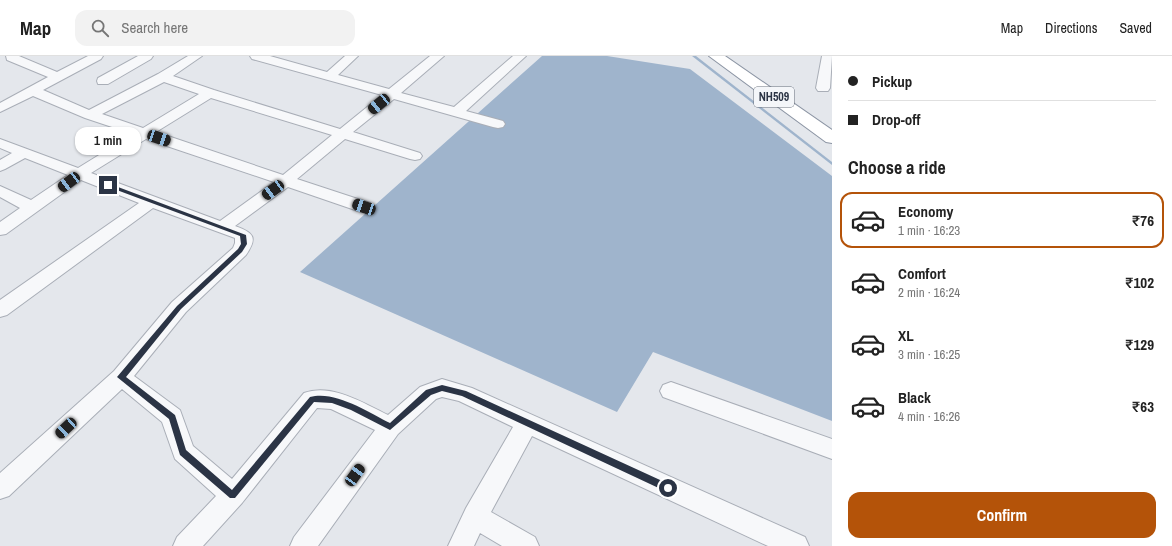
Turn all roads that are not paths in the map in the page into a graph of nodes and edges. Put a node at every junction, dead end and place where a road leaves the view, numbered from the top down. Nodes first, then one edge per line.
1 (97, 56) edge
2 (147, 56) edge
3 (196, 56) edge
4 (256, 56) edge
5 (352, 56) edge
6 (438, 56) edge
7 (520, 56) edge
8 (716, 56) edge
9 (828, 56) edge
10 (8, 58) edge
11 (330, 76) junction
12 (58, 77) junction
13 (163, 77) junction
14 (103, 81) dead end
15 (824, 88) dead end
16 (33, 91) junction
17 (209, 93) junction
18 (391, 94) junction
19 (0, 108) edge
20 (458, 112) junction
21 (90, 115) junction
22 (498, 124) dead end
23 (145, 133) junction
24 (343, 134) junction
25 (832, 138) edge
26 (0, 143) edge
27 (23, 153) junction
28 (415, 156) dead end
29 (0, 166) edge
30 (79, 174) junction
31 (285, 181) junction
32 (0, 191) edge
33 (151, 202) junction
34 (364, 207) dead end
35 (33, 208) junction
36 (223, 227) junction
37 (0, 230) edge
38 (0, 310) edge
39 (121, 377) junction
40 (671, 390) dead end
41 (527, 424) junction
42 (390, 427) junction
43 (832, 449) edge
44 (0, 488) edge
45 (232, 495) junction
46 (476, 516) junction
47 (186, 546) edge
48 (303, 546) edge
49 (461, 546) edge
50 (526, 546) edge
51 (796, 546) edge

1 - 12 street
2 - 14 street
3 - 13 street
4 - 11 street
5 - 11 street
6 - 18 street
7 - 20 street
8 - 25 highway, NH509
9 - 15 street
10 - 12 street
11 - 18 street
12 - 16 street
13 - 17 street
13 - 21 street
16 - 19 street
16 - 21 street
17 - 23 street
17 - 24 street
18 - 20 street
18 - 24 street
20 - 22 street
21 - 23 street
23 - 30 street
23 - 31 street
24 - 28 street
24 - 31 street
26 - 27 street
27 - 29 street
27 - 30 street
30 - 33 street
30 - 35 street
31 - 34 street
31 - 36 street
32 - 35 street
33 - 36 street
33 - 38 street
35 - 37 street
36 - 39 street
39 - 44 street
39 - 45 street
40 - 43 street
41 - 42 street
41 - 46 street
41 - 51 street
42 - 45 street
42 - 48 street
45 - 47 street
46 - 49 street
46 - 50 street

